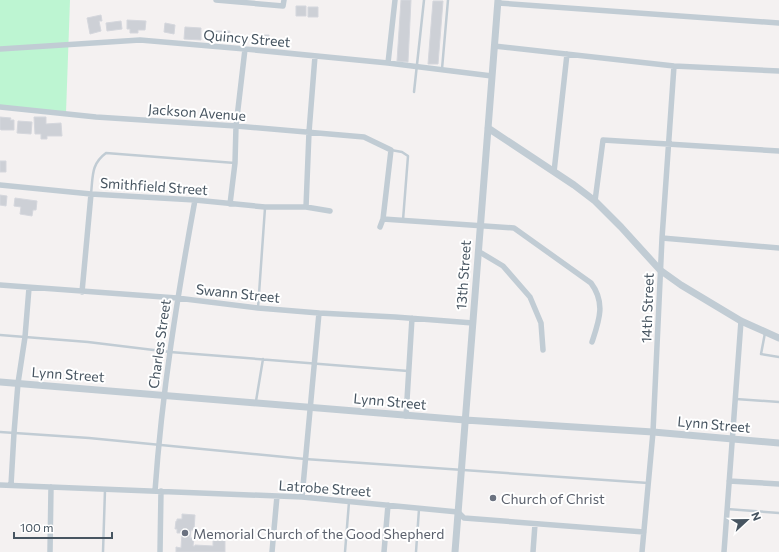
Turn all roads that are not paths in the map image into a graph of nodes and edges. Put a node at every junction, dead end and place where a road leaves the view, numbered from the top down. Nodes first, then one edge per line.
1 (216, 0) edge
2 (395, 0) edge
3 (424, 0) edge
4 (448, 0) edge
5 (498, 2) edge
6 (284, 3) edge
7 (779, 23) edge
8 (494, 46) junction
9 (0, 49) edge
10 (245, 49) junction
11 (566, 54) junction
12 (315, 56) junction
13 (388, 63) junction
14 (674, 66) junction
15 (417, 68) junction
16 (442, 70) junction
17 (779, 71) edge
18 (492, 76) junction
19 (414, 92) dead end
20 (0, 107) edge
21 (236, 126) junction
22 (488, 128) junction
23 (309, 132) junction
24 (669, 144) junction
25 (391, 150) junction
26 (779, 151) edge
27 (236, 163) junction
28 (554, 172) junction
29 (0, 185) edge
30 (91, 194) junction
31 (195, 200) junction
32 (594, 200) junction
33 (230, 204) junction
34 (265, 207) junction
35 (306, 208) junction
36 (330, 211) dead end
37 (383, 219) junction
38 (403, 221) junction
39 (480, 226) junction
40 (380, 227) dead end
41 (662, 238) junction
42 (779, 248) edge
43 (478, 251) junction
44 (660, 270) junction
45 (0, 285) edge
46 (29, 288) junction
47 (82, 292) junction
48 (177, 298) junction
49 (258, 308) junction
50 (319, 313) junction
51 (412, 318) junction
52 (741, 321) junction
53 (473, 323) junction
54 (765, 332) junction
55 (0, 335) edge
56 (25, 337) junction
57 (779, 338) edge
58 (592, 342) dead end
59 (543, 350) dead end
60 (170, 352) junction
61 (779, 357) edge
62 (263, 359) junction
63 (314, 364) junction
64 (408, 371) junction
65 (0, 382) edge
66 (18, 383) junction
67 (164, 394) junction
68 (735, 399) junction
69 (779, 402) edge
70 (255, 403) junction
71 (310, 408) junction
72 (406, 416) junction
73 (465, 420) junction
74 (0, 432) edge
75 (653, 432) junction
76 (14, 433) junction
77 (732, 439) junction
78 (779, 443) edge
79 (158, 444) junction
80 (305, 459) junction
81 (461, 471) junction
82 (729, 481) junction
83 (648, 483) junction
84 (0, 484) edge
85 (779, 484) edge
86 (10, 485) junction
87 (51, 487) junction
88 (105, 489) junction
89 (158, 491) junction
90 (277, 496) junction
91 (302, 497) junction
92 (349, 501) junction
93 (388, 505) junction
94 (420, 508) junction
95 (727, 509) junction
96 (458, 512) junction
97 (779, 513) edge
98 (535, 524) junction
99 (644, 532) junction
100 (50, 552) edge
101 (103, 552) edge
102 (160, 552) edge
103 (272, 552) edge
104 (345, 552) edge
105 (384, 552) edge
106 (416, 552) edge
107 (455, 552) edge
108 (533, 552) edge
109 (642, 552) edge
110 (724, 552) edge

1 - 6 street
2 - 13 street
3 - 15 lane
4 - 16 lane
5 - 7 street
5 - 8 street, 13th Street
8 - 11 street
8 - 18 street, 13th Street
9 - 10 street, Quincy Street
10 - 12 street, Quincy Street
10 - 21 street
11 - 14 street
11 - 28 street
12 - 13 street, Quincy Street
12 - 23 street
13 - 15 street, Quincy Street
14 - 17 street
14 - 24 street, 14th Street
15 - 16 street, Quincy Street
15 - 19 lane
16 - 18 street, Quincy Street
18 - 22 street, 13th Street
20 - 21 street, Jackson Avenue
21 - 23 street, Jackson Avenue
21 - 27 street
22 - 28 street
22 - 39 street, 13th Street
23 - 25 street, Jackson Avenue
23 - 35 street
24 - 26 street
24 - 32 street
24 - 41 street, 14th Street
25 - 37 street
25 - 38 lane
27 - 30 lane
27 - 33 street
28 - 32 street
29 - 30 street, Smithfield Street
30 - 31 street, Smithfield Street
30 - 47 street
31 - 33 street, Smithfield Street
31 - 48 street, Charles Street
32 - 44 street
33 - 34 street, Smithfield Street
34 - 35 street, Smithfield Street
34 - 49 lane
35 - 36 street, Smithfield Street
37 - 38 street
37 - 40 street
38 - 39 street
39 - 43 street, 13th Street
39 - 58 street
41 - 42 street
41 - 44 street, 14th Street
43 - 53 street, 13th Street
43 - 59 street
44 - 52 street
44 - 75 street, 14th Street
45 - 46 street, Swann Street
46 - 47 street, Swann Street
46 - 56 street
47 - 48 street, Swann Street
48 - 49 street, Swann Street
48 - 60 street, Charles Street
49 - 50 street, Swann Street
50 - 51 street, Swann Street
50 - 63 street
51 - 53 street, Swann Street
51 - 64 street
52 - 54 street
52 - 68 street
53 - 73 street, 13th Street
54 - 57 street
54 - 61 lane
55 - 56 lane
56 - 60 lane
56 - 66 street
60 - 62 lane
60 - 67 street, Charles Street
62 - 63 lane
62 - 70 lane
63 - 64 lane
63 - 71 street
64 - 72 street
65 - 66 street, Lynn Street
66 - 67 street, Lynn Street
66 - 76 street
67 - 70 street, Lynn Street
67 - 79 street, Charles Street
68 - 69 lane
68 - 77 street
70 - 71 street, Lynn Street
71 - 72 street, Lynn Street
71 - 80 street
72 - 73 street, Lynn Street
73 - 75 street, Lynn Street
73 - 81 street, 13th Street
74 - 76 lane
75 - 77 street, Lynn Street
75 - 83 street, 14th Street
76 - 79 lane
76 - 86 street
77 - 78 street, Lynn Street
77 - 82 street
79 - 80 lane
79 - 89 street, Charles Street
80 - 81 lane
80 - 91 street
81 - 83 lane
81 - 96 street, 13th Street
82 - 85 street
82 - 95 street
83 - 99 street, 14th Street
84 - 86 street, Latrobe Street
86 - 87 street, Latrobe Street
87 - 88 street, Latrobe Street
87 - 100 street
88 - 89 street, Latrobe Street
88 - 101 lane
89 - 90 street, Latrobe Street
89 - 102 street, Charles Street
90 - 91 street, Latrobe Street
90 - 103 street
91 - 92 street, Latrobe Street
92 - 93 street, Latrobe Street
92 - 104 lane
93 - 94 street, Latrobe Street
93 - 105 street
94 - 96 street, Latrobe Street
94 - 106 lane
95 - 97 lane
95 - 110 street
96 - 98 street, Latrobe Street
96 - 107 street, 13th Street
98 - 99 street, Latrobe Street
98 - 108 street
99 - 109 street, 14th Street

